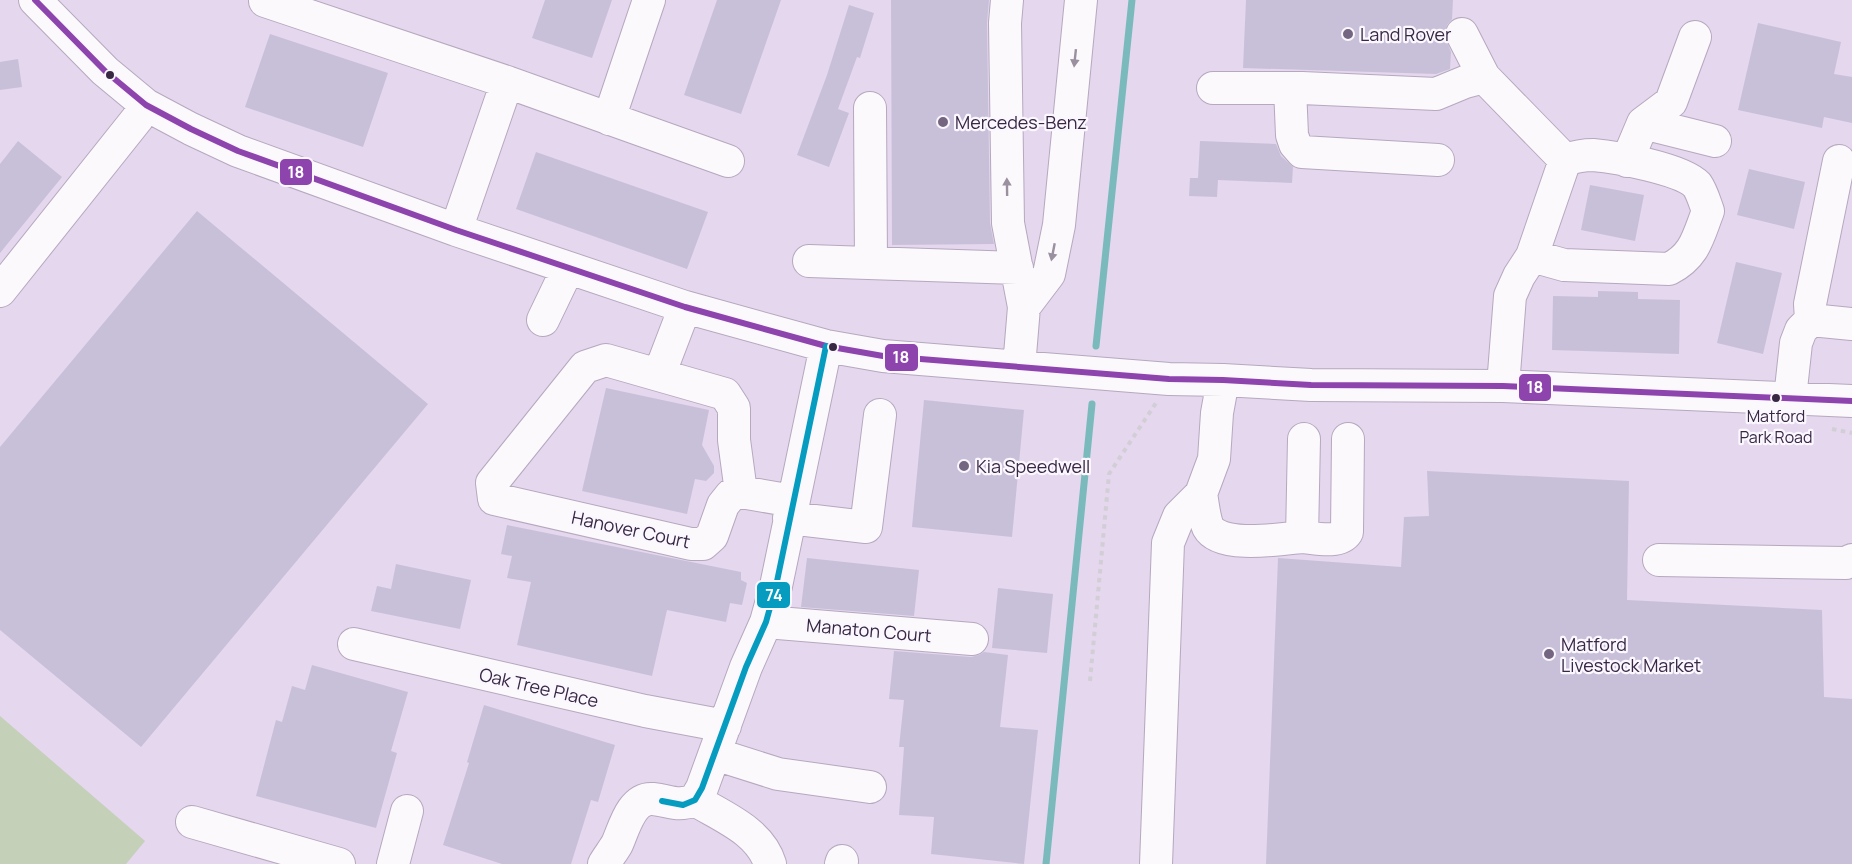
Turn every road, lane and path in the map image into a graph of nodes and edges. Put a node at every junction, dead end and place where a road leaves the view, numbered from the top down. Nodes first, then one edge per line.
1 (650, 0) edge
2 (1007, 0) edge
3 (1081, 0) edge
4 (266, 1) edge
5 (41, 2) edge
6 (1462, 34) dead end
7 (1695, 37) dead end
8 (1484, 77) junction
9 (507, 82) junction
10 (1213, 88) dead end
11 (1290, 88) junction
12 (146, 105) junction
13 (870, 108) dead end
14 (609, 119) junction
15 (1643, 123) junction
16 (1715, 141) dead end
17 (1438, 160) dead end
18 (1565, 160) junction
19 (728, 161) dead end
20 (1627, 161) junction
21 (1839, 161) dead end
22 (456, 230) junction
23 (1532, 256) junction
24 (809, 261) dead end
25 (871, 263) junction
26 (568, 268) junction
27 (1017, 268) junction
28 (0, 291) edge
29 (685, 307) junction
30 (1024, 307) junction
31 (543, 320) dead end
32 (1811, 320) junction
33 (1852, 324) edge
34 (826, 346) junction
35 (1019, 368) junction
36 (659, 375) junction
37 (1169, 380) junction
38 (1223, 380) junction
39 (1503, 386) junction
40 (1790, 398) junction
41 (1852, 401) edge
42 (880, 416) dead end
43 (1830, 429) dead end
44 (1852, 433) edge
45 (1348, 438) dead end
46 (1304, 439) dead end
47 (741, 492) junction
48 (1201, 494) junction
49 (791, 509) junction
50 (1302, 537) junction
51 (1659, 560) dead end
52 (1852, 560) edge
53 (766, 622) junction
54 (972, 639) dead end
55 (354, 644) dead end
56 (1090, 681) dead end
57 (720, 740) junction
58 (870, 787) dead end
59 (695, 800) junction
60 (407, 811) dead end
61 (192, 822) dead end
62 (339, 864) edge
63 (393, 864) edge
64 (604, 864) edge
65 (770, 864) edge
66 (1156, 864) edge

1 - 14 street
27 -> 2 street
3 -> 30 street
4 - 9 street
5 - 12 street
6 - 8 street
7 - 15 street
8 - 11 street
8 - 18 street
9 - 14 street
9 - 22 street
10 - 11 street
11 - 17 street
12 - 22 street
12 - 28 street
13 - 25 street
14 - 19 street
15 - 16 street
15 - 20 street
18 - 20 street
18 - 23 street
20 - 23 street
21 - 32 street
22 - 26 street
23 - 39 street
24 - 25 street
25 - 27 street
26 - 29 street
26 - 31 street
27 - 30 street
29 - 34 street
29 - 36 street
30 - 35 street
32 - 33 street
32 - 40 street
34 - 35 street
34 - 49 street
35 - 37 street
36 - 47 street
36 - 47 street, Hanover Court
37 - 38 street
37 - 56 path
38 - 39 street
38 - 48 street
39 - 40 street
40 - 41 street
42 - 49 street
43 - 44 path
45 - 50 street
46 - 50 street
47 - 49 street
48 - 50 street
48 - 66 street
49 - 53 street
51 - 52 street
53 - 54 street, Manaton Court
53 - 57 street
55 - 57 street, Oak Tree Place
57 - 58 street, Oak Tree Place
57 - 59 street
59 - 64 street
59 - 65 street
60 - 63 street
61 - 62 street

